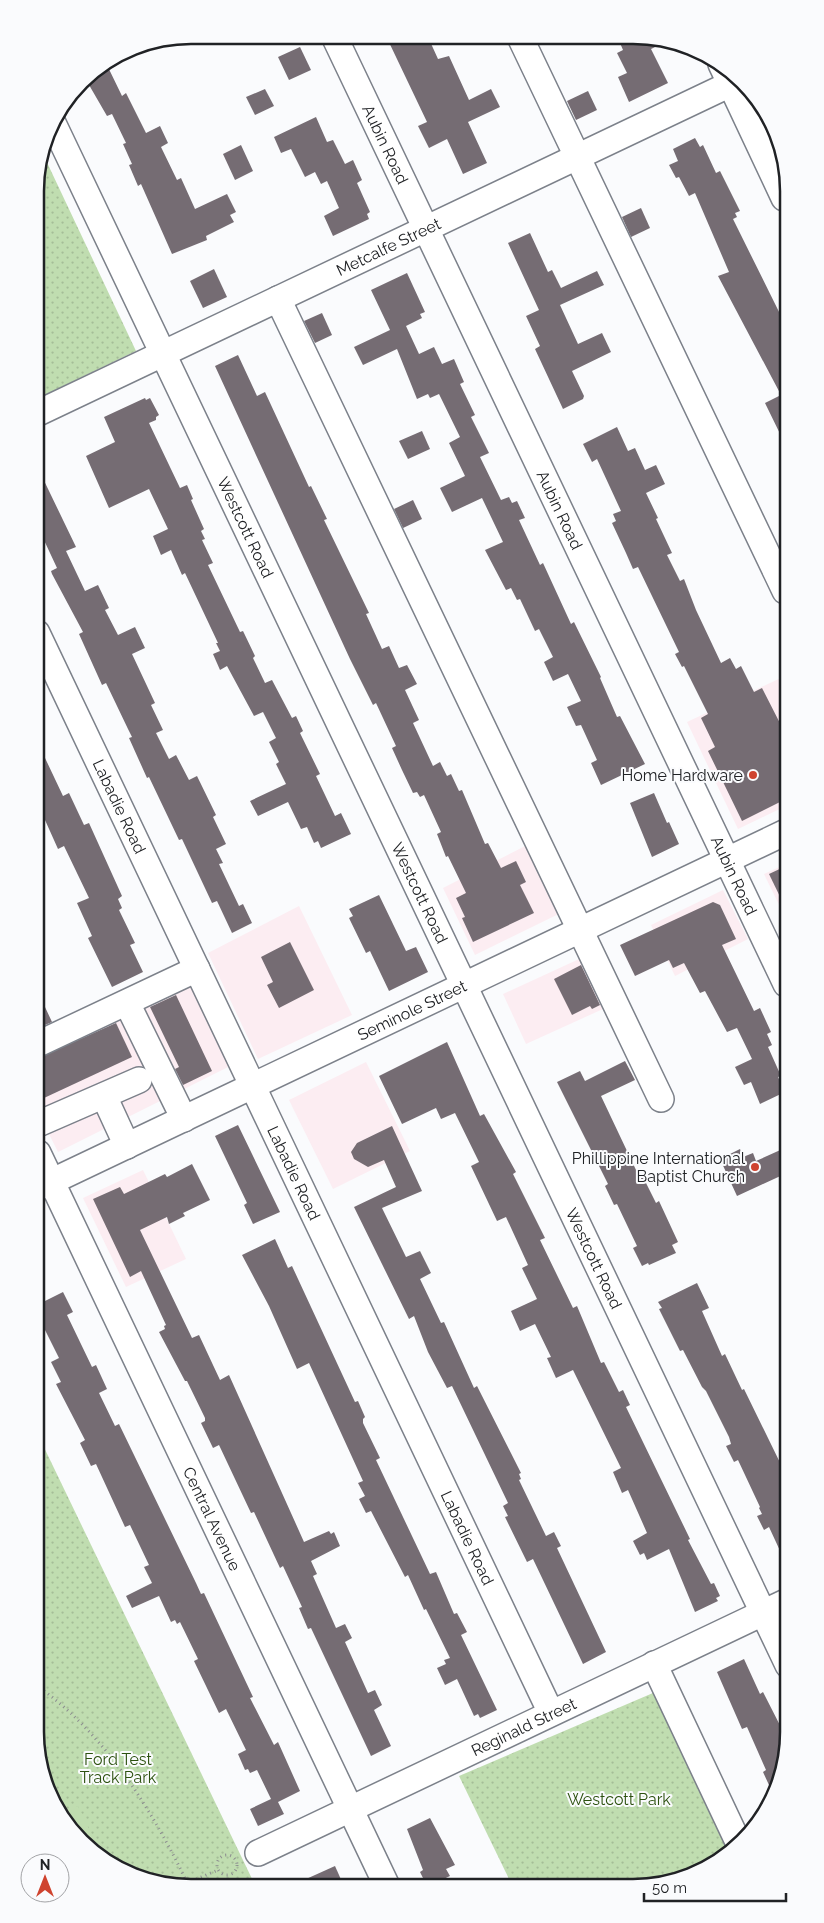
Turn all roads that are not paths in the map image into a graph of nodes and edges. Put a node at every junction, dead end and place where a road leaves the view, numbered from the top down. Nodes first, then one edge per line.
1 (338, 44) edge
2 (523, 44) edge
3 (727, 78) edge
4 (735, 85) edge
5 (57, 131) edge
6 (577, 156) junction
7 (780, 188) edge
8 (426, 228) junction
9 (278, 299) junction
10 (164, 354) junction
11 (44, 410) edge
12 (780, 581) edge
13 (44, 648) edge
14 (780, 835) edge
15 (727, 860) junction
16 (580, 930) junction
17 (196, 969) junction
18 (780, 971) edge
19 (464, 985) junction
20 (127, 1003) junction
21 (44, 1041) edge
22 (139, 1080) dead end
23 (252, 1086) junction
24 (104, 1096) junction
25 (661, 1099) dead end
26 (184, 1119) junction
27 (44, 1121) edge
28 (127, 1146) junction
29 (45, 1185) edge
30 (780, 1605) edge
31 (763, 1612) junction
32 (780, 1648) edge
33 (654, 1664) junction
34 (551, 1713) junction
35 (350, 1808) junction
36 (736, 1837) edge
37 (258, 1852) dead end
38 (384, 1879) edge

1 - 8 street, Aubin Road
2 - 6 street
3 - 6 street, Metcalfe Street
4 - 7 street
5 - 10 street, Westcott Road
6 - 8 street, Metcalfe Street
6 - 12 street
8 - 9 street, Metcalfe Street
8 - 15 street, Aubin Road
9 - 10 street, Metcalfe Street
9 - 16 street
10 - 11 street, Metcalfe Street
10 - 19 street, Westcott Road
13 - 17 street, Labadie Road
14 - 15 street, Seminole Street
15 - 16 street, Seminole Street
15 - 18 street, Aubin Road
16 - 19 street, Seminole Street
16 - 25 street
17 - 20 street
17 - 23 street, Labadie Road
19 - 23 street, Seminole Street
19 - 31 street, Westcott Road
20 - 21 street
20 - 26 street
22 - 24 street
23 - 26 street, Seminole Street
23 - 34 street, Labadie Road
24 - 27 street
24 - 28 street
26 - 28 street, Seminole Street
28 - 29 street, Seminole Street
29 - 35 street, Central Avenue
30 - 31 street, Reginald Street
31 - 32 street, Westcott Road
31 - 33 street, Reginald Street
33 - 34 street, Reginald Street
33 - 36 street
34 - 35 street, Reginald Street
35 - 37 street, Reginald Street
35 - 38 street, Central Avenue

